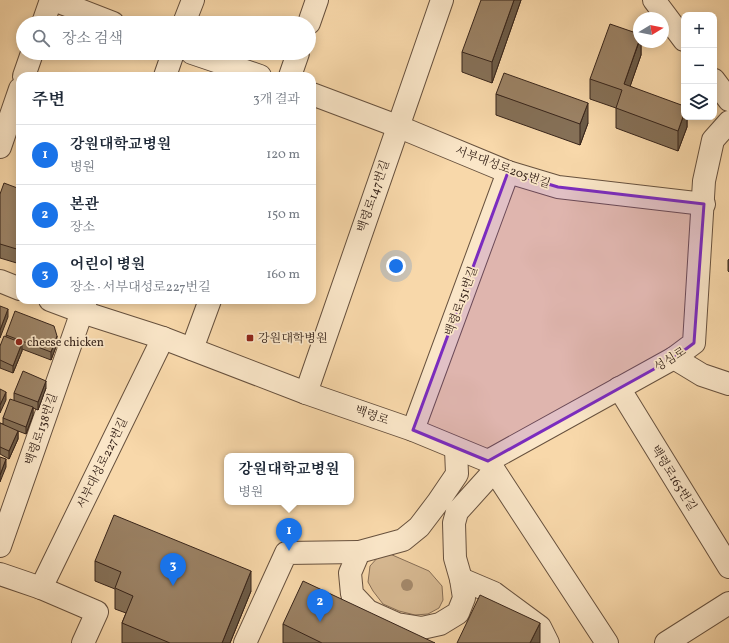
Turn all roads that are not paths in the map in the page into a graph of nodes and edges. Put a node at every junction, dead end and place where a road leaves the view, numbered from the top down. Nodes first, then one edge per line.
1 (51, 0) edge
2 (54, 0) edge
3 (193, 0) edge
4 (317, 0) edge
5 (442, 0) edge
6 (654, 0) edge
7 (45, 16) edge
8 (95, 16) edge
9 (187, 16) edge
10 (311, 16) edge
11 (681, 36) edge
12 (30, 60) edge
13 (171, 60) edge
14 (213, 60) edge
15 (296, 60) edge
16 (25, 72) edge
17 (166, 72) edge
18 (248, 72) edge
19 (291, 72) edge
20 (717, 84) edge
21 (316, 96) edge
22 (729, 100) edge
23 (16, 101) edge
24 (729, 122) edge
25 (397, 126) junction
26 (0, 147) edge
27 (508, 172) junction
28 (704, 204) junction
29 (0, 281) edge
30 (16, 287) edge
31 (73, 304) edge
32 (209, 304) edge
33 (84, 306) edge
34 (163, 338) junction
35 (192, 349) junction
36 (674, 358) junction
37 (729, 384) edge
38 (619, 388) junction
39 (306, 393) junction
40 (414, 430) junction
41 (456, 449) junction
42 (491, 466) junction
43 (0, 546) edge
44 (359, 552) junction
45 (729, 567) edge
46 (0, 574) edge
47 (461, 580) junction
48 (42, 588) junction
49 (729, 603) edge
50 (83, 643) edge
51 (245, 643) edge
52 (548, 643) edge
53 (608, 643) edge
54 (666, 643) edge

1 - 7 street
2 - 8 street
3 - 9 street
4 - 10 street
5 - 25 street, 백령로147번길
6 - 11 street
12 - 16 street
13 - 17 street
14 - 18 street
15 - 19 street
20 - 22 street
21 - 25 street, 서부대성로205번길
23 - 26 street
24 - 28 street, 성심로
25 - 27 street, 서부대성로205번길
25 - 39 street, 백령로147번길
27 - 28 street, 서부대성로205번길
27 - 40 street, 백령로151번길
28 - 36 street, 성심로
29 - 30 street
31 - 33 street, 백령로
32 - 35 street
33 - 34 street, 백령로
33 - 43 street, 백령로138번길
34 - 35 street, 백령로
34 - 48 street, 서부대성로227번길
35 - 39 street, 백령로
36 - 37 street
36 - 38 street, 성심로
38 - 42 street, 성심로
38 - 45 street, 백령로165번길
39 - 40 street, 백령로
40 - 41 street, 백령로
41 - 42 street, 백령로
41 - 44 street
42 - 47 street, 성심로
42 - 53 street
44 - 47 street, 성심로
44 - 51 street
46 - 48 street
47 - 52 street
48 - 50 street
49 - 54 street

